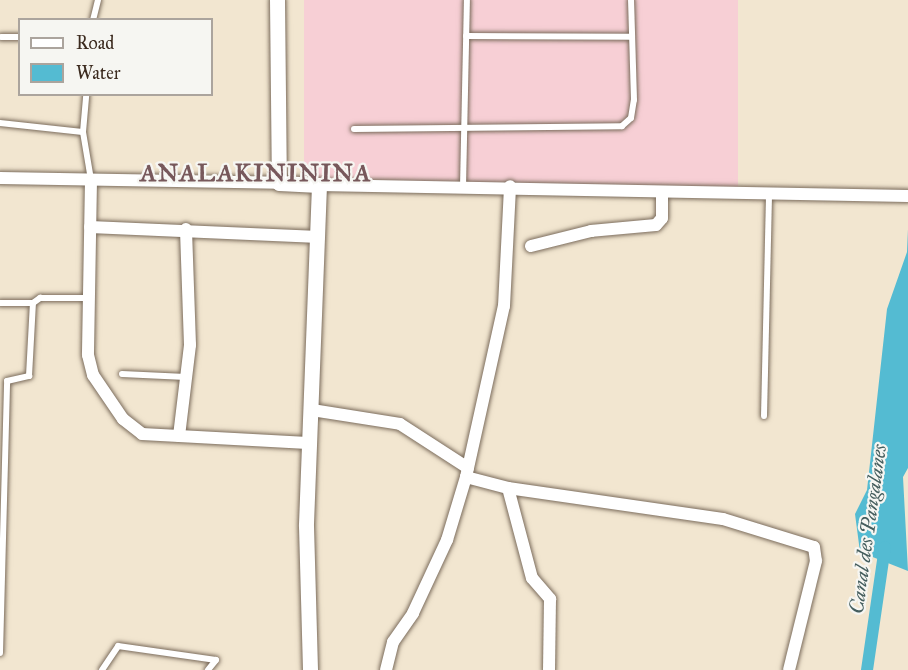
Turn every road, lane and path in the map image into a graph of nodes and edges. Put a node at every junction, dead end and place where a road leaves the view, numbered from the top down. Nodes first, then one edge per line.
1 (98, 0) edge
2 (277, 0) edge
3 (466, 0) edge
4 (631, 0) edge
5 (94, 18) edge
6 (466, 36) junction
7 (1, 37) edge
8 (18, 37) edge
9 (632, 37) junction
10 (86, 96) edge
11 (0, 123) edge
12 (354, 129) dead end
13 (465, 130) junction
14 (83, 132) junction
15 (0, 178) edge
16 (91, 180) junction
17 (279, 183) junction
18 (319, 185) junction
19 (510, 186) junction
20 (463, 187) junction
21 (769, 191) junction
22 (662, 192) junction
23 (902, 196) edge
24 (90, 227) junction
25 (186, 229) junction
26 (319, 237) junction
27 (531, 246) dead end
28 (87, 298) junction
29 (0, 303) edge
30 (33, 303) junction
31 (122, 374) dead end
32 (186, 377) junction
33 (3, 381) edge
34 (312, 410) junction
35 (764, 416) dead end
36 (179, 436) junction
37 (308, 442) junction
38 (467, 473) junction
39 (508, 489) junction
40 (0, 636) edge
41 (0, 653) edge
42 (102, 670) edge
43 (208, 670) edge
44 (310, 670) edge
45 (386, 670) edge
46 (549, 670) edge
47 (789, 670) edge

1 - 5 lane
2 - 17 street
3 - 6 lane
4 - 9 lane
6 - 9 lane
6 - 13 lane
7 - 8 lane
9 - 13 lane
10 - 14 lane
11 - 14 lane
12 - 13 lane
13 - 20 lane
14 - 16 lane
15 - 16 street
16 - 17 street
16 - 24 street
17 - 18 street
18 - 20 street
18 - 26 street
19 - 20 street
19 - 22 street
19 - 38 street
21 - 22 street
21 - 23 street
21 - 35 lane
22 - 27 street
24 - 25 street
24 - 28 street
25 - 26 street
25 - 32 street
26 - 34 street
28 - 30 lane
28 - 36 street
29 - 30 lane
30 - 33 lane
31 - 32 lane
32 - 36 street
33 - 40 lane
34 - 37 street
34 - 38 street
36 - 37 street
37 - 44 street
38 - 39 street
38 - 45 street
39 - 46 street
39 - 47 street
40 - 41 lane
42 - 43 lane

